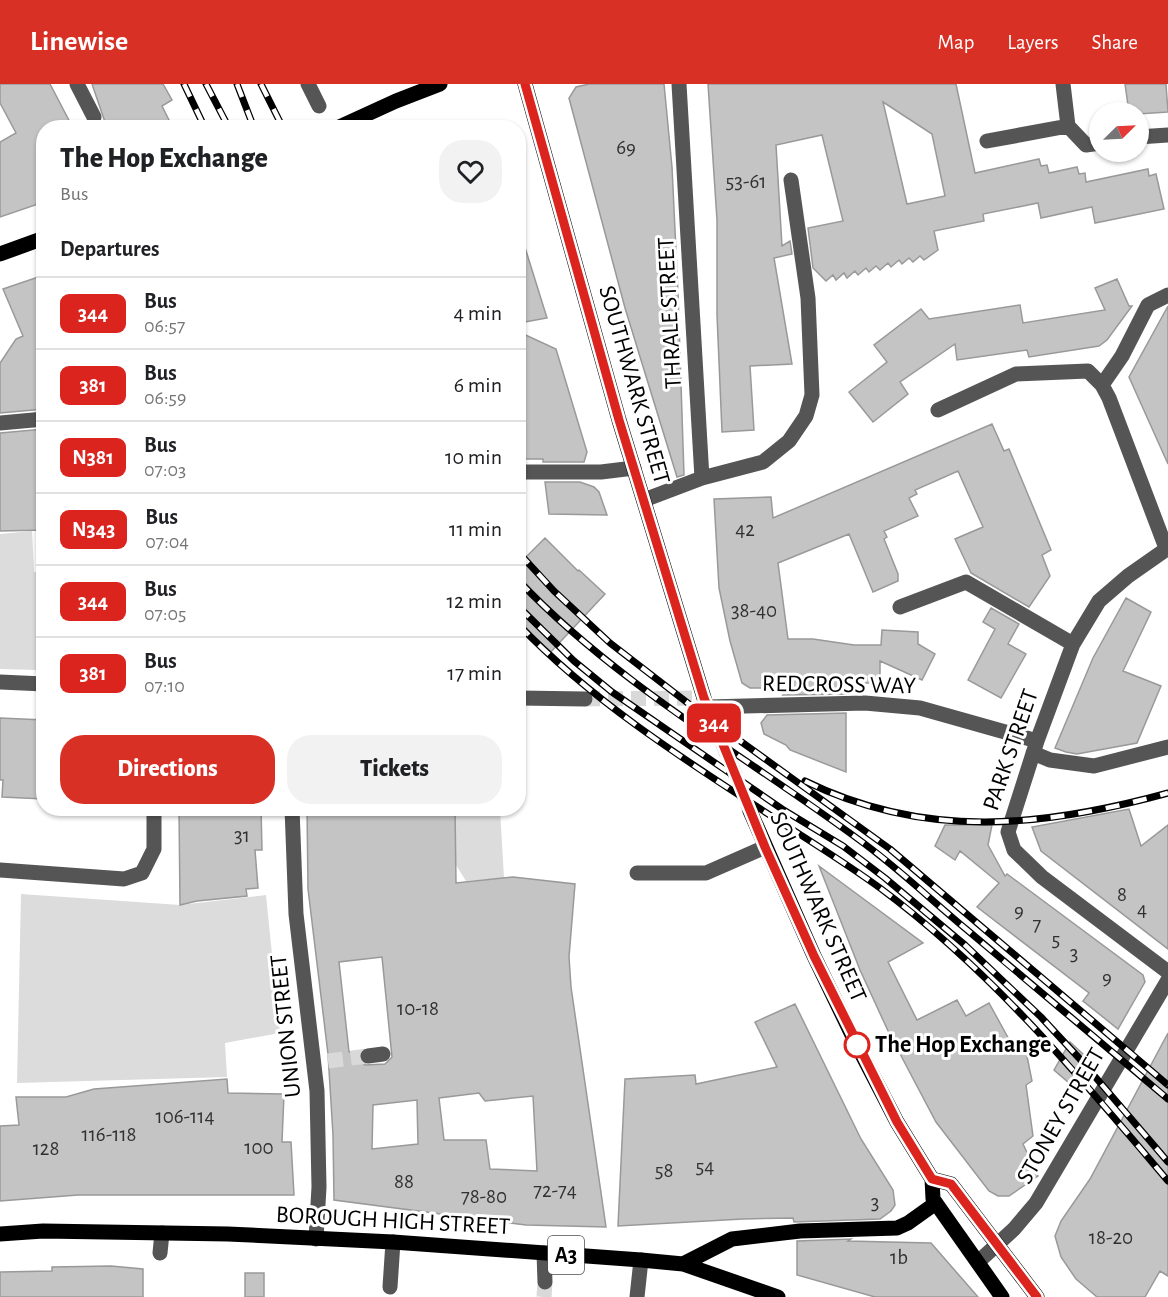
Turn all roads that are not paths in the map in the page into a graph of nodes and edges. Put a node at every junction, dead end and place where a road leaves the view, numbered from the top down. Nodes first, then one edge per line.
1 (77, 84) edge
2 (308, 84) edge
3 (440, 84) edge
4 (525, 84) edge
5 (679, 84) edge
6 (1063, 84) edge
7 (320, 106) dead end
8 (94, 117) dead end
9 (354, 120) edge
10 (1068, 126) junction
11 (1168, 135) edge
12 (1149, 136) edge
13 (987, 141) dead end
14 (1089, 145) edge
15 (791, 180) dead end
16 (36, 241) edge
17 (0, 254) edge
18 (1168, 295) edge
19 (1102, 385) junction
20 (938, 410) dead end
21 (36, 419) edge
22 (0, 423) edge
23 (634, 468) junction
24 (526, 472) edge
25 (702, 478) junction
26 (644, 500) junction
27 (1167, 548) edge
28 (900, 607) dead end
29 (1073, 644) junction
30 (0, 682) edge
31 (36, 684) edge
32 (526, 698) edge
33 (585, 699) tunnel mouth
34 (706, 703) joint
35 (1035, 747) junction
36 (1168, 747) edge
37 (750, 811) tunnel mouth
38 (154, 816) edge
39 (292, 816) edge
40 (765, 847) junction
41 (0, 870) edge
42 (637, 873) dead end
43 (1168, 972) edge
44 (1168, 980) edge
45 (932, 1179) junction
46 (936, 1203) junction
47 (162, 1233) junction
48 (0, 1234) edge
49 (316, 1239) junction
50 (393, 1242) junction
51 (997, 1245) junction
52 (160, 1253) dead end
53 (544, 1253) junction
54 (641, 1260) junction
55 (978, 1262) junction
56 (683, 1264) junction
57 (544, 1282) tunnel mouth
58 (390, 1287) dead end
59 (637, 1297) edge
60 (778, 1297) edge
61 (1002, 1297) edge
62 (1037, 1297) edge

1 - 8 street
2 - 7 street
3 - 9 main road
4 - 23 main road, SOUTHWARK STREET
5 - 25 street, THRALE STREET
6 - 10 street
10 - 13 street
10 - 14 street
11 - 12 street
15 - 25 street
16 - 17 main road
18 - 19 street
19 - 20 street
19 - 27 street
21 - 22 street
23 - 24 street
23 - 26 main road, SOUTHWARK STREET
25 - 26 street
26 - 34 main road, SOUTHWARK STREET
27 - 29 street, PARK STREET
28 - 29 street
29 - 35 street, PARK STREET
30 - 31 street
32 - 33 street
34 - 35 street, REDCROSS WAY
35 - 36 street, REDCROSS WAY
35 - 43 street, PARK STREET
37 - 40 main road, SOUTHWARK STREET
38 - 41 street
39 - 49 street, UNION STREET
40 - 42 street
40 - 45 main road, SOUTHWARK STREET
44 - 51 street, STONEY STREET
45 - 46 main road, SOUTHWARK STREET
45 - 51 main road
46 - 55 main road, SOUTHWARK STREET
46 - 56 main road
47 - 48 main road, BOROUGH HIGH STREET / A3
47 - 49 main road, BOROUGH HIGH STREET / A3
47 - 52 street
49 - 50 main road, BOROUGH HIGH STREET / A3
50 - 53 main road, BOROUGH HIGH STREET / A3
50 - 58 street
51 - 55 street, STONEY STREET
51 - 62 main road
53 - 54 main road, BOROUGH HIGH STREET / A3
53 - 57 street
54 - 56 main road, BOROUGH HIGH STREET / A3
54 - 59 street
55 - 61 main road, SOUTHWARK STREET
56 - 60 main road, BOROUGH HIGH STREET / A3

